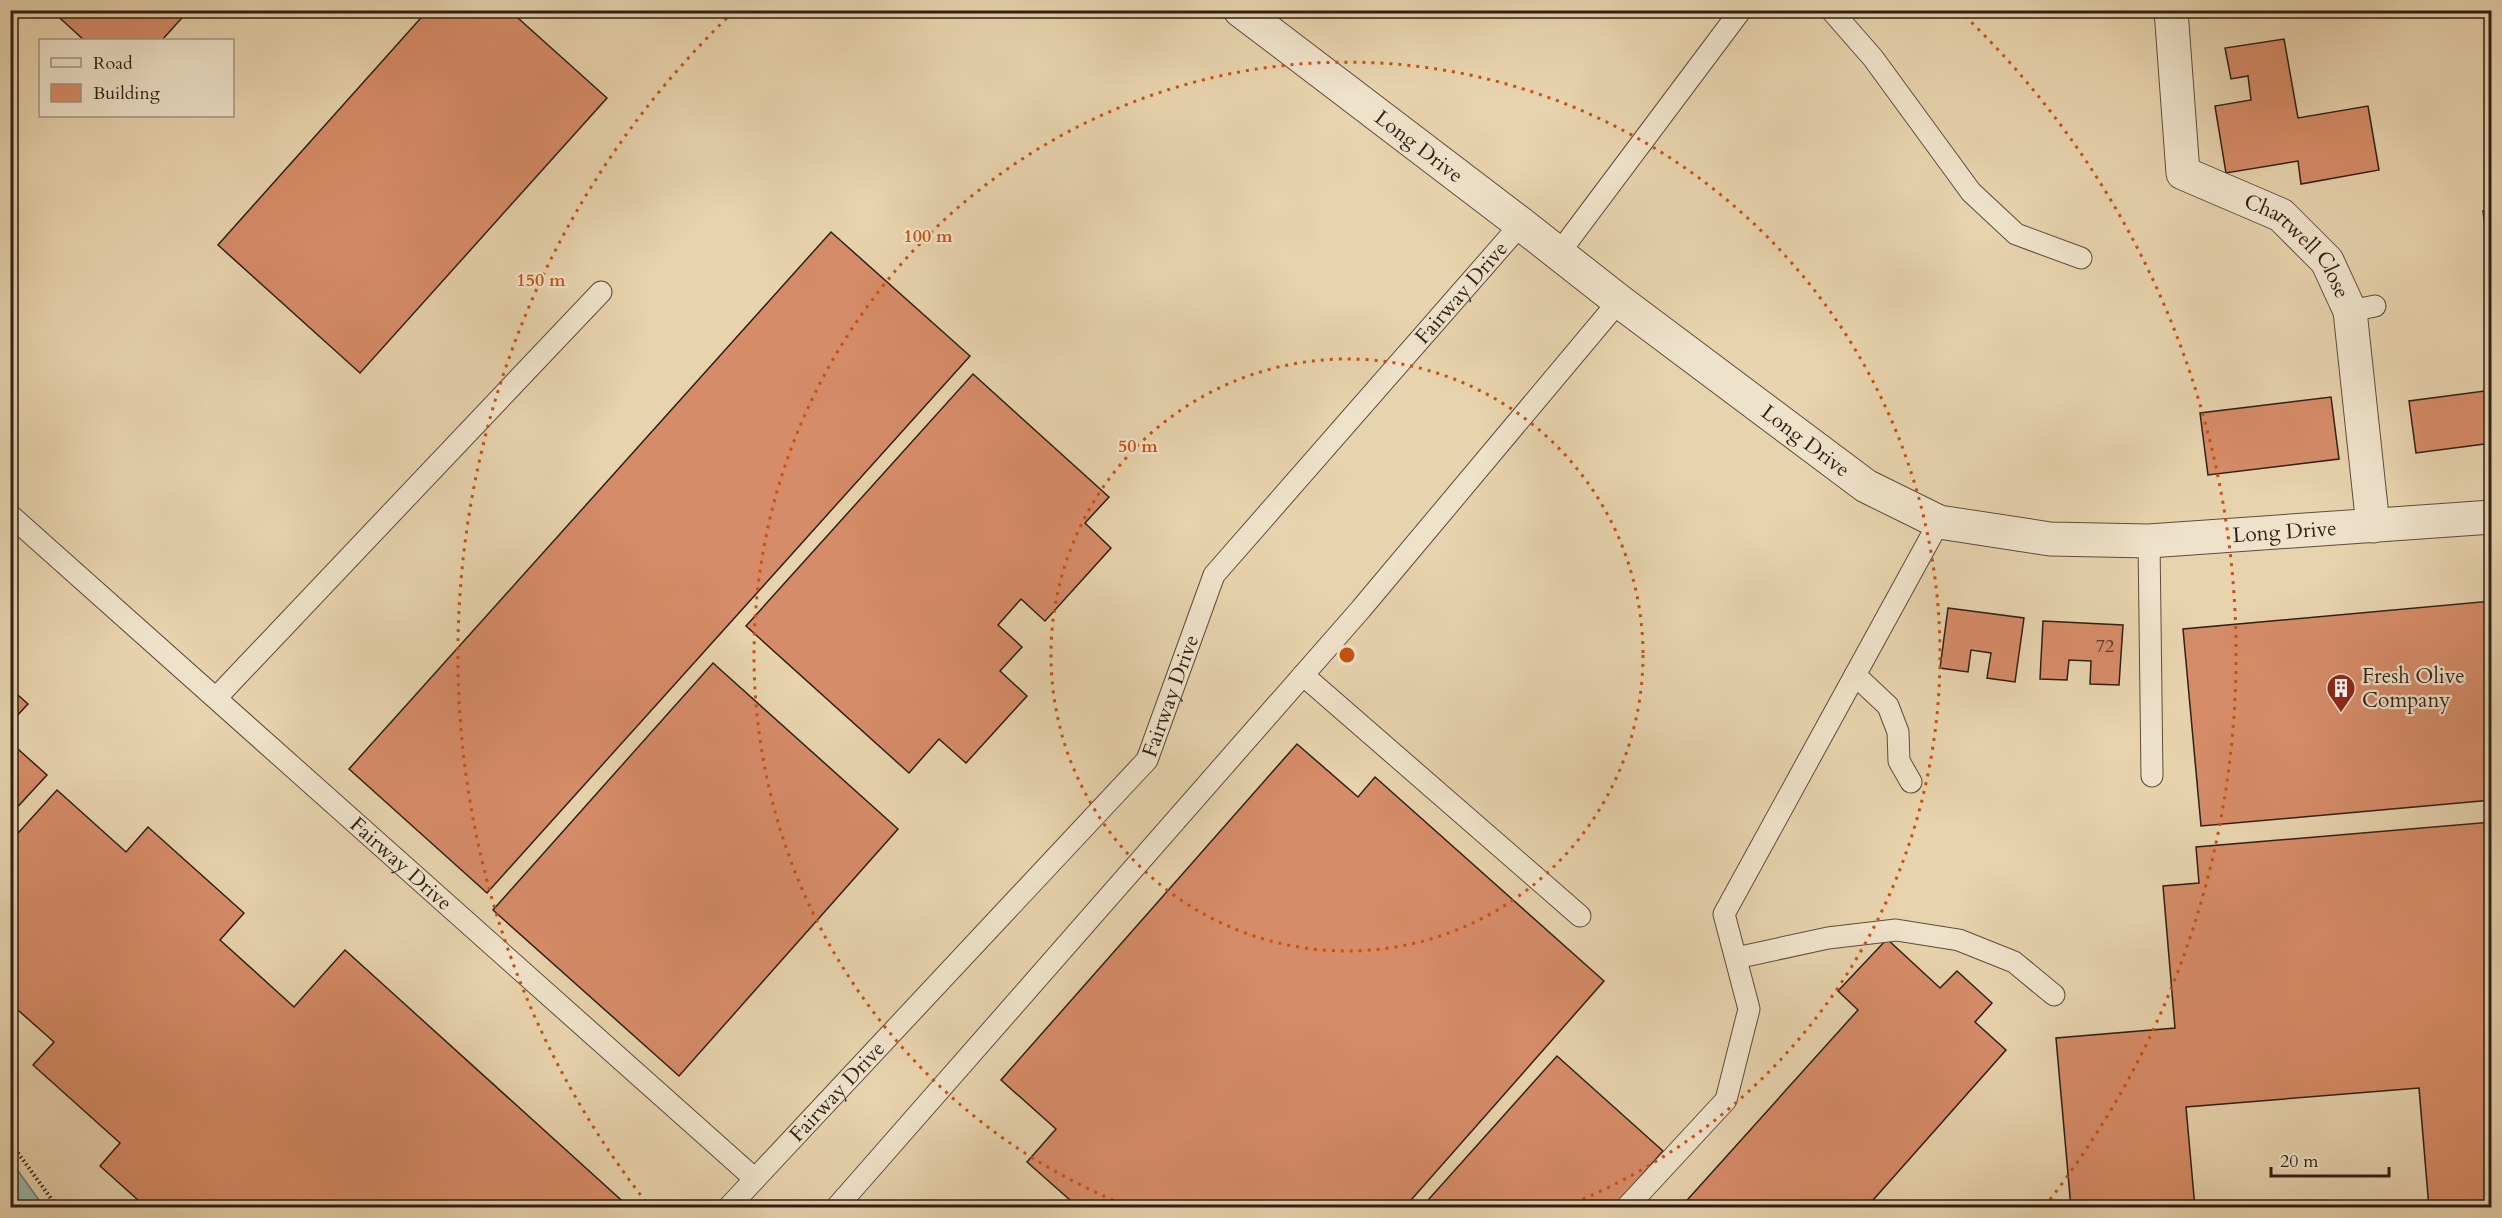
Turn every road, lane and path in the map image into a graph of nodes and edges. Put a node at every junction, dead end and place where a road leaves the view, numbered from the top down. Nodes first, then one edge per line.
1 (1240, 10) edge
2 (1741, 10) edge
3 (1831, 10) edge
4 (2171, 10) edge
5 (1521, 224) junction
6 (1559, 253) junction
7 (2081, 258) dead end
8 (601, 292) dead end
9 (1619, 302) junction
10 (10, 515) edge
11 (2492, 517) edge
12 (1939, 522) junction
13 (2373, 526) junction
14 (2149, 541) junction
15 (1303, 675) junction
16 (1855, 675) junction
17 (216, 698) junction
18 (2152, 776) dead end
19 (1911, 782) dead end
20 (1580, 916) dead end
21 (1736, 958) junction
22 (2054, 995) dead end
23 (10, 1142) edge
24 (755, 1179) junction
25 (58, 1208) edge
26 (728, 1208) edge
27 (836, 1208) edge
28 (1626, 1208) edge

1 - 5 street, Long Drive
2 - 6 lane
3 - 7 lane
4 - 13 street, Chartwell Close
5 - 6 street, Long Drive
5 - 24 lane, Fairway Drive
6 - 9 street, Long Drive
8 - 17 lane
9 - 12 street, Long Drive
9 - 15 lane
10 - 17 lane, Fairway Drive
11 - 13 street, Long Drive
12 - 14 street, Long Drive
12 - 16 lane
13 - 14 street, Long Drive
14 - 18 lane
15 - 20 lane
15 - 27 lane
16 - 19 lane
16 - 21 lane
17 - 24 lane, Fairway Drive
21 - 22 lane
21 - 28 lane
23 - 25 path
24 - 26 lane

